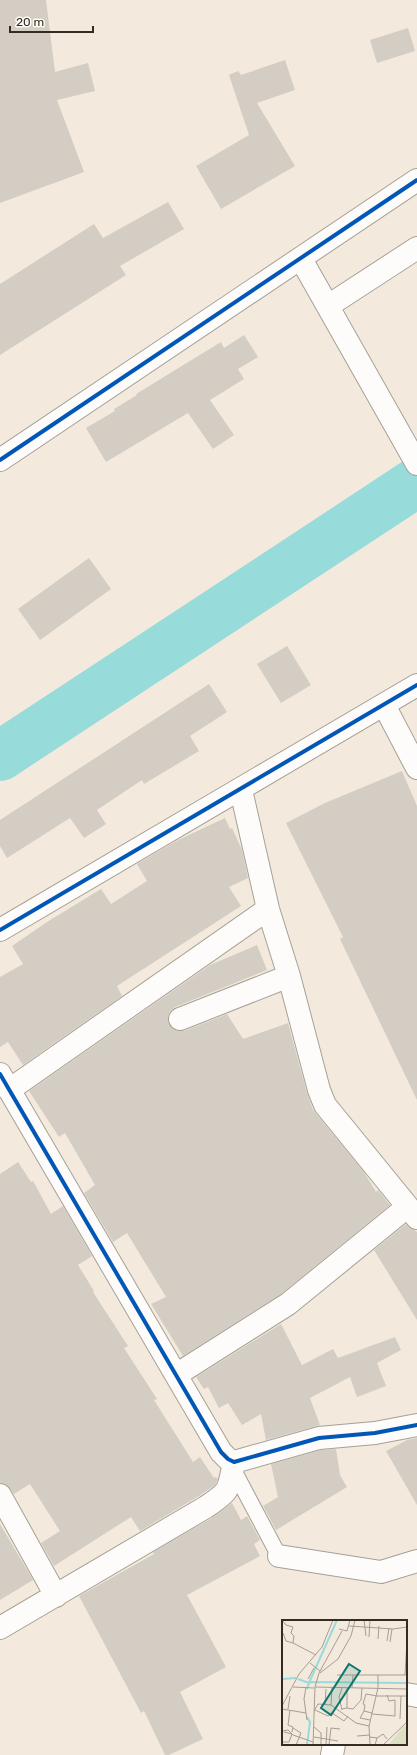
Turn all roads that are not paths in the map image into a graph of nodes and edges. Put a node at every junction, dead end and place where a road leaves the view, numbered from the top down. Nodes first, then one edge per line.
1 (417, 180) edge
2 (417, 248) edge
3 (301, 259) junction
4 (328, 306) junction
5 (0, 460) edge
6 (417, 464) edge
7 (417, 685) edge
8 (384, 705) junction
9 (417, 768) edge
10 (241, 790) junction
11 (268, 909) junction
12 (0, 930) edge
13 (289, 976) junction
14 (180, 1019) dead end
15 (5, 1082) edge
16 (412, 1212) edge
17 (176, 1375) junction
18 (417, 1425) edge
19 (234, 1466) junction
20 (0, 1495) edge
21 (279, 1556) joint
22 (417, 1561) edge
23 (56, 1596) junction
24 (0, 1628) edge
25 (407, 1694) edge
26 (417, 1696) edge
27 (334, 1745) edge
28 (332, 1755) edge

1 - 3 street
2 - 4 street
3 - 4 street
3 - 5 street
4 - 6 street
7 - 8 street
8 - 9 street
8 - 10 street
10 - 11 street
10 - 12 street
11 - 13 street
11 - 15 street
13 - 14 street
13 - 16 street
15 - 17 street
16 - 17 street
17 - 19 street
18 - 19 street
19 - 21 lane
19 - 23 street
20 - 23 street
21 - 22 street
23 - 24 street
25 - 26 street
27 - 28 street

